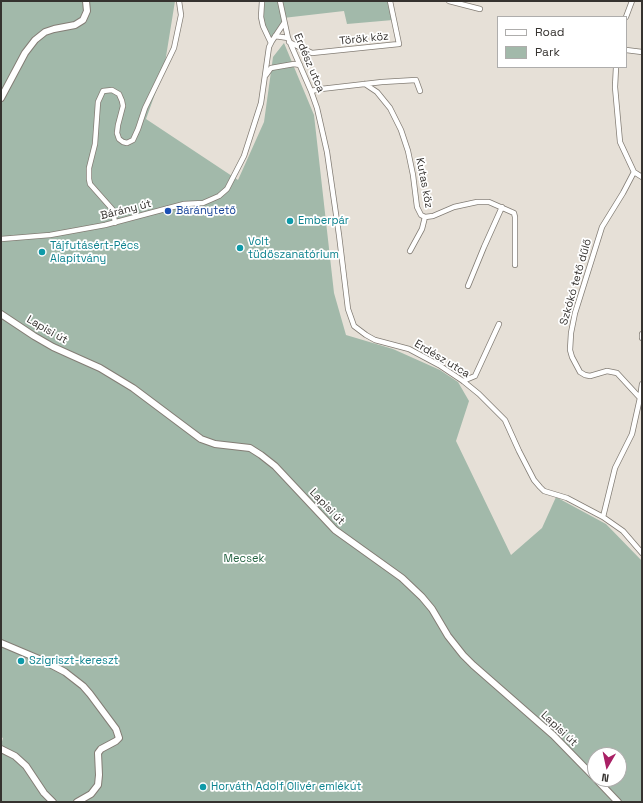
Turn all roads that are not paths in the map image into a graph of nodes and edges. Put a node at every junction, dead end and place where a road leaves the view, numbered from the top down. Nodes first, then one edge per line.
1 (86, 1) edge
2 (179, 1) edge
3 (262, 1) edge
4 (280, 1) edge
5 (390, 1) edge
6 (449, 1) edge
7 (632, 1) edge
8 (480, 10) dead end
9 (626, 16) edge
10 (284, 23) junction
11 (275, 36) junction
12 (288, 40) junction
13 (270, 43) junction
14 (627, 50) edge
15 (642, 52) edge
16 (300, 65) junction
17 (616, 68) edge
18 (265, 76) junction
19 (365, 84) junction
20 (311, 91) junction
21 (420, 91) dead end
22 (1, 98) edge
23 (634, 172) junction
24 (642, 177) edge
25 (502, 207) junction
26 (425, 218) junction
27 (115, 223) junction
28 (1, 239) edge
29 (410, 251) dead end
30 (515, 265) dead end
31 (468, 286) dead end
32 (1, 314) edge
33 (499, 324) dead end
34 (642, 334) edge
35 (642, 338) edge
36 (463, 382) junction
37 (642, 384) edge
38 (640, 398) junction
39 (603, 517) junction
40 (642, 553) edge
41 (1, 644) edge
42 (1, 749) edge
43 (587, 769) edge
44 (604, 787) edge
45 (53, 802) edge
46 (77, 802) edge
47 (618, 802) edge

1 - 22 street
2 - 27 street
3 - 13 street
4 - 10 street
5 - 12 street, Török köz
6 - 8 street
7 - 9 street
10 - 11 street, Bárány út
10 - 12 street, Erdész utca
11 - 12 street
11 - 13 street, Bárány út
12 - 16 street, Erdész utca
13 - 18 street, Bárány út
14 - 15 street
16 - 18 street
16 - 20 street, Erdész utca
17 - 23 street
18 - 27 street, Bárány út
19 - 20 street
19 - 21 street
19 - 26 street, Kutas köz
20 - 36 street, Erdész utca
23 - 24 street
23 - 38 street, Szkókó tető dűlő
25 - 26 street, Kutas köz
25 - 30 street, Kutas köz
25 - 31 street
26 - 29 street
27 - 28 street, Bárány út
32 - 43 street, Lapisi út
33 - 36 street
34 - 35 street
36 - 39 street, Erdész utca
37 - 38 street
38 - 39 street
39 - 40 street, Erdész utca
41 - 46 street
42 - 45 street
44 - 47 street, Lapisi út

